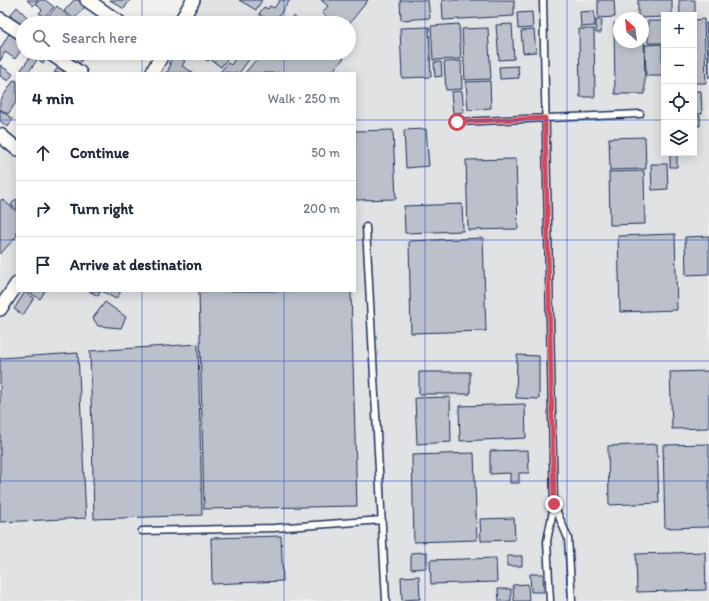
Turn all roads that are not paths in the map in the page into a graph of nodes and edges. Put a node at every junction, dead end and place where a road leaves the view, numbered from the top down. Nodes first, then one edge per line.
1 (88, 0) edge
2 (193, 0) edge
3 (542, 0) edge
4 (110, 16) edge
5 (184, 16) edge
6 (0, 19) edge
7 (16, 29) edge
8 (60, 60) edge
9 (158, 60) edge
10 (78, 72) edge
11 (152, 72) edge
12 (640, 114) dead end
13 (545, 118) junction
14 (457, 122) dead end
15 (0, 135) edge
16 (16, 148) edge
17 (366, 227) dead end
18 (16, 285) edge
19 (0, 308) edge
20 (554, 504) junction
21 (382, 520) junction
22 (142, 531) dead end
23 (386, 601) edge
24 (550, 601) edge
25 (572, 601) edge

1 - 4 street
2 - 5 street
3 - 13 lane
6 - 7 street
8 - 10 street
9 - 11 street
12 - 13 lane
13 - 14 lane
13 - 20 lane
15 - 16 street
17 - 21 lane
18 - 19 street
20 - 24 lane
20 - 25 lane
21 - 22 lane
21 - 23 lane

